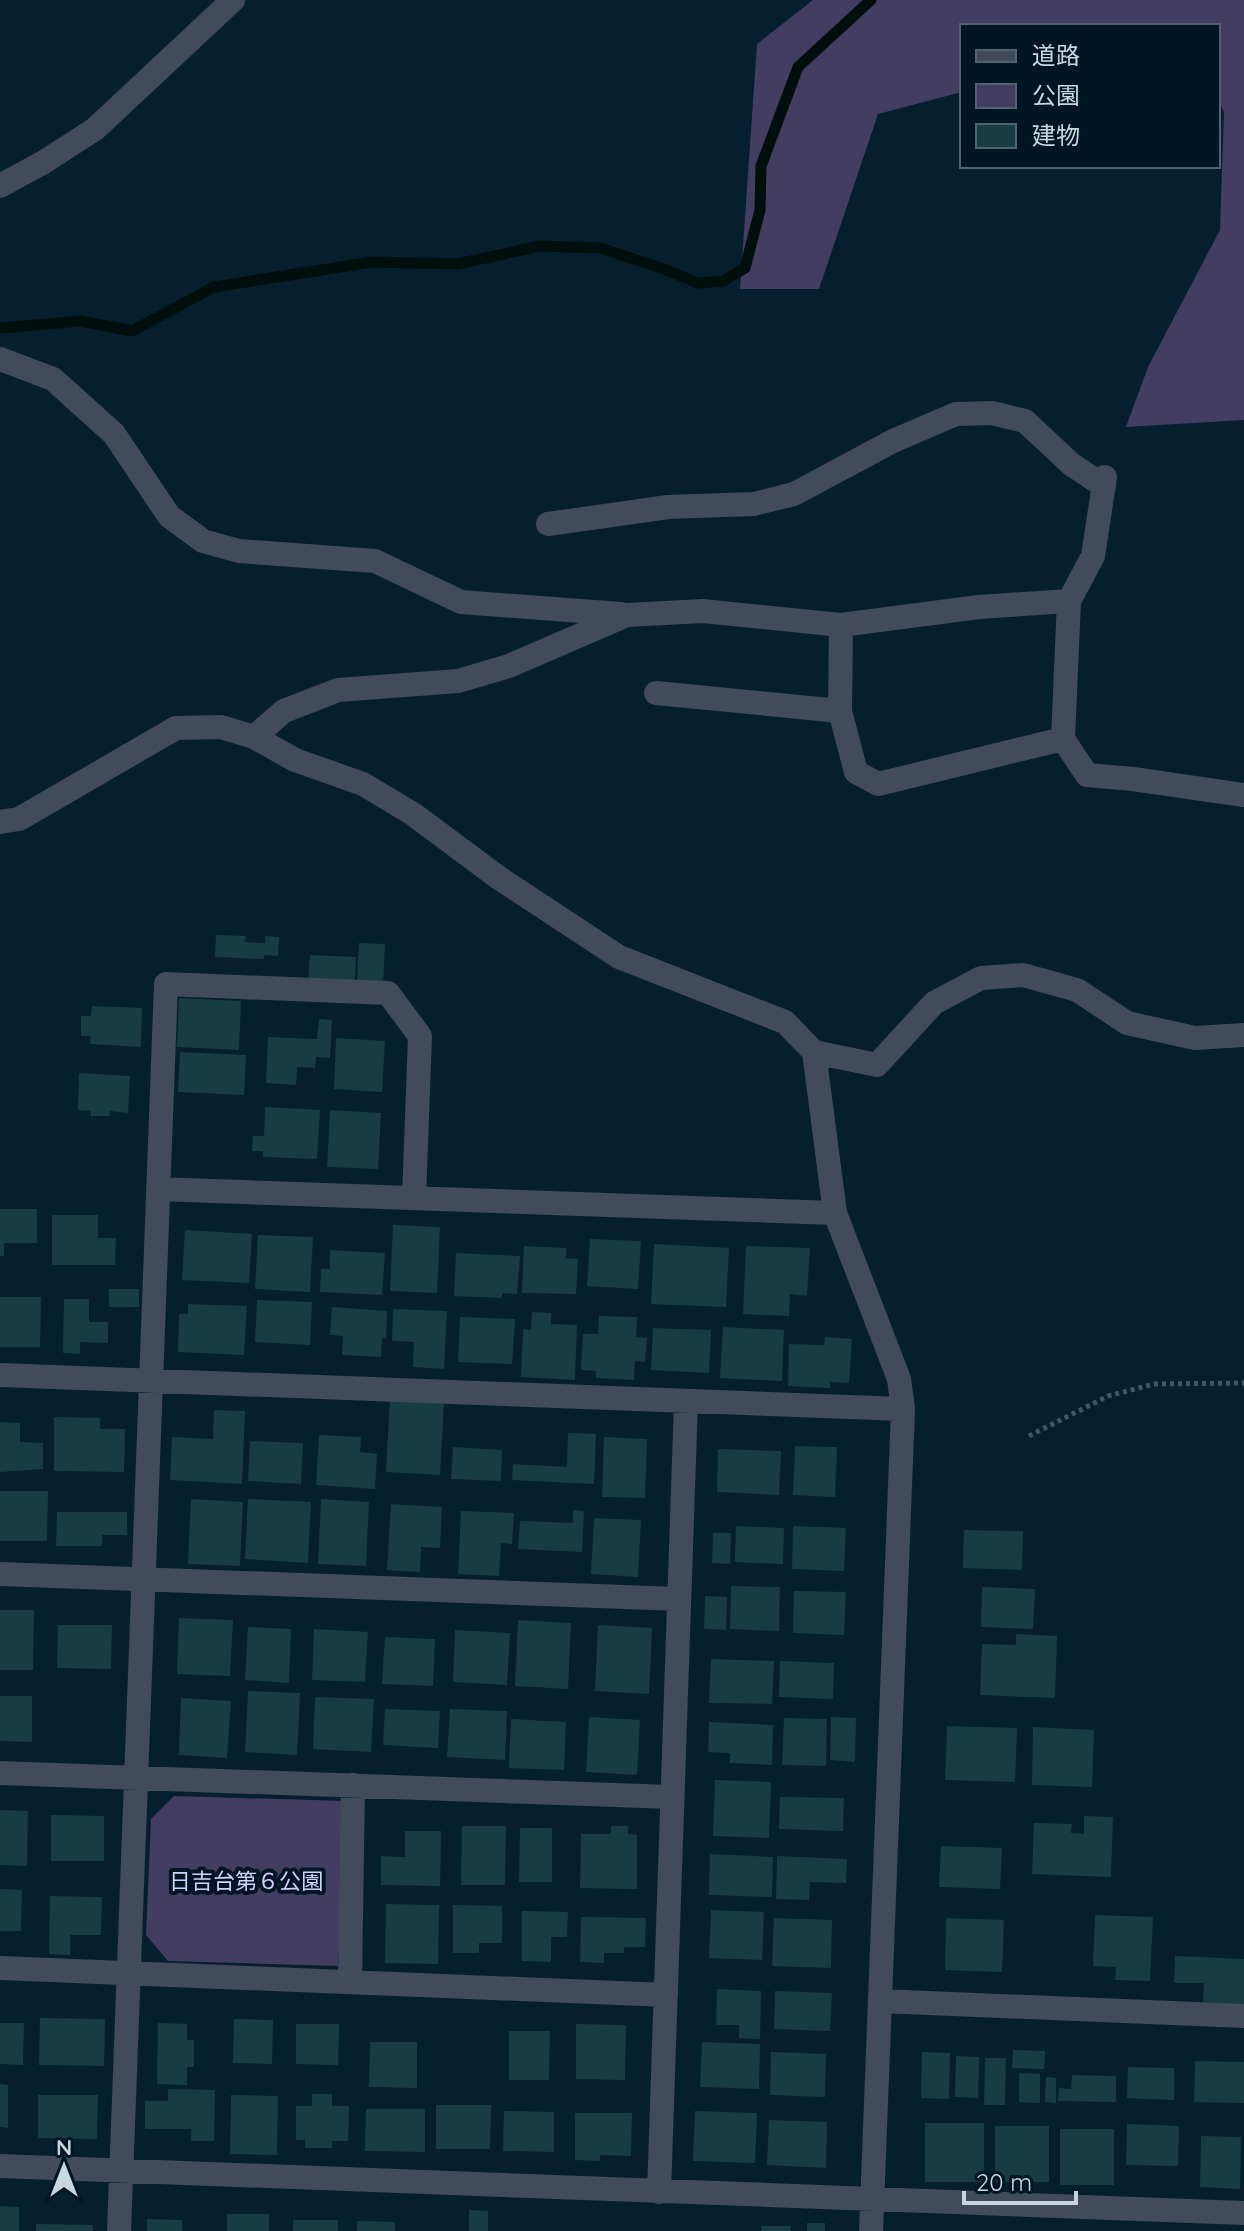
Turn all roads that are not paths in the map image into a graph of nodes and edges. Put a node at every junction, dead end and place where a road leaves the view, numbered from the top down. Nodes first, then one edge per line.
1 (233, 0) edge
2 (0, 186) edge
3 (0, 359) edge
4 (548, 524) dead end
5 (1069, 601) junction
6 (627, 615) junction
7 (841, 625) junction
8 (656, 693) dead end
9 (840, 711) junction
10 (254, 737) junction
11 (1063, 739) junction
12 (1244, 795) edge
13 (0, 822) edge
14 (1244, 1035) edge
15 (814, 1052) junction
16 (158, 1189) junction
17 (414, 1198) junction
18 (835, 1213) junction
19 (0, 1375) edge
20 (151, 1381) junction
21 (686, 1401) junction
22 (903, 1409) junction
23 (0, 1574) edge
24 (143, 1579) junction
25 (679, 1599) junction
26 (0, 1773) edge
27 (135, 1778) junction
28 (353, 1785) junction
29 (672, 1797) junction
30 (0, 1968) edge
31 (128, 1973) junction
32 (350, 1982) junction
33 (666, 1995) junction
34 (880, 2001) junction
35 (1244, 2016) edge
36 (0, 2166) edge
37 (121, 2171) junction
38 (659, 2192) junction
39 (872, 2199) junction
40 (1244, 2213) edge
41 (119, 2231) edge
42 (871, 2231) edge

1 - 2 street
3 - 6 street
4 - 5 street
5 - 7 street
5 - 11 street
6 - 7 street
6 - 10 street
7 - 9 street
8 - 9 street
9 - 11 street
10 - 13 street
10 - 15 street
11 - 12 street
14 - 15 street
15 - 18 street
16 - 17 street
16 - 17 street
16 - 20 street
17 - 18 street
18 - 22 street
19 - 20 street
20 - 21 street
20 - 24 street
21 - 22 street
21 - 25 street
22 - 34 street
23 - 24 street
24 - 25 street
24 - 27 street
25 - 29 street
26 - 27 street
27 - 28 street
27 - 31 street
28 - 29 street
28 - 32 street
29 - 33 street
30 - 31 street
31 - 32 street
31 - 37 street
32 - 33 street
33 - 38 street
34 - 35 street
34 - 39 street
36 - 37 street
37 - 38 street
37 - 41 street
38 - 39 street
39 - 40 street
39 - 42 street

